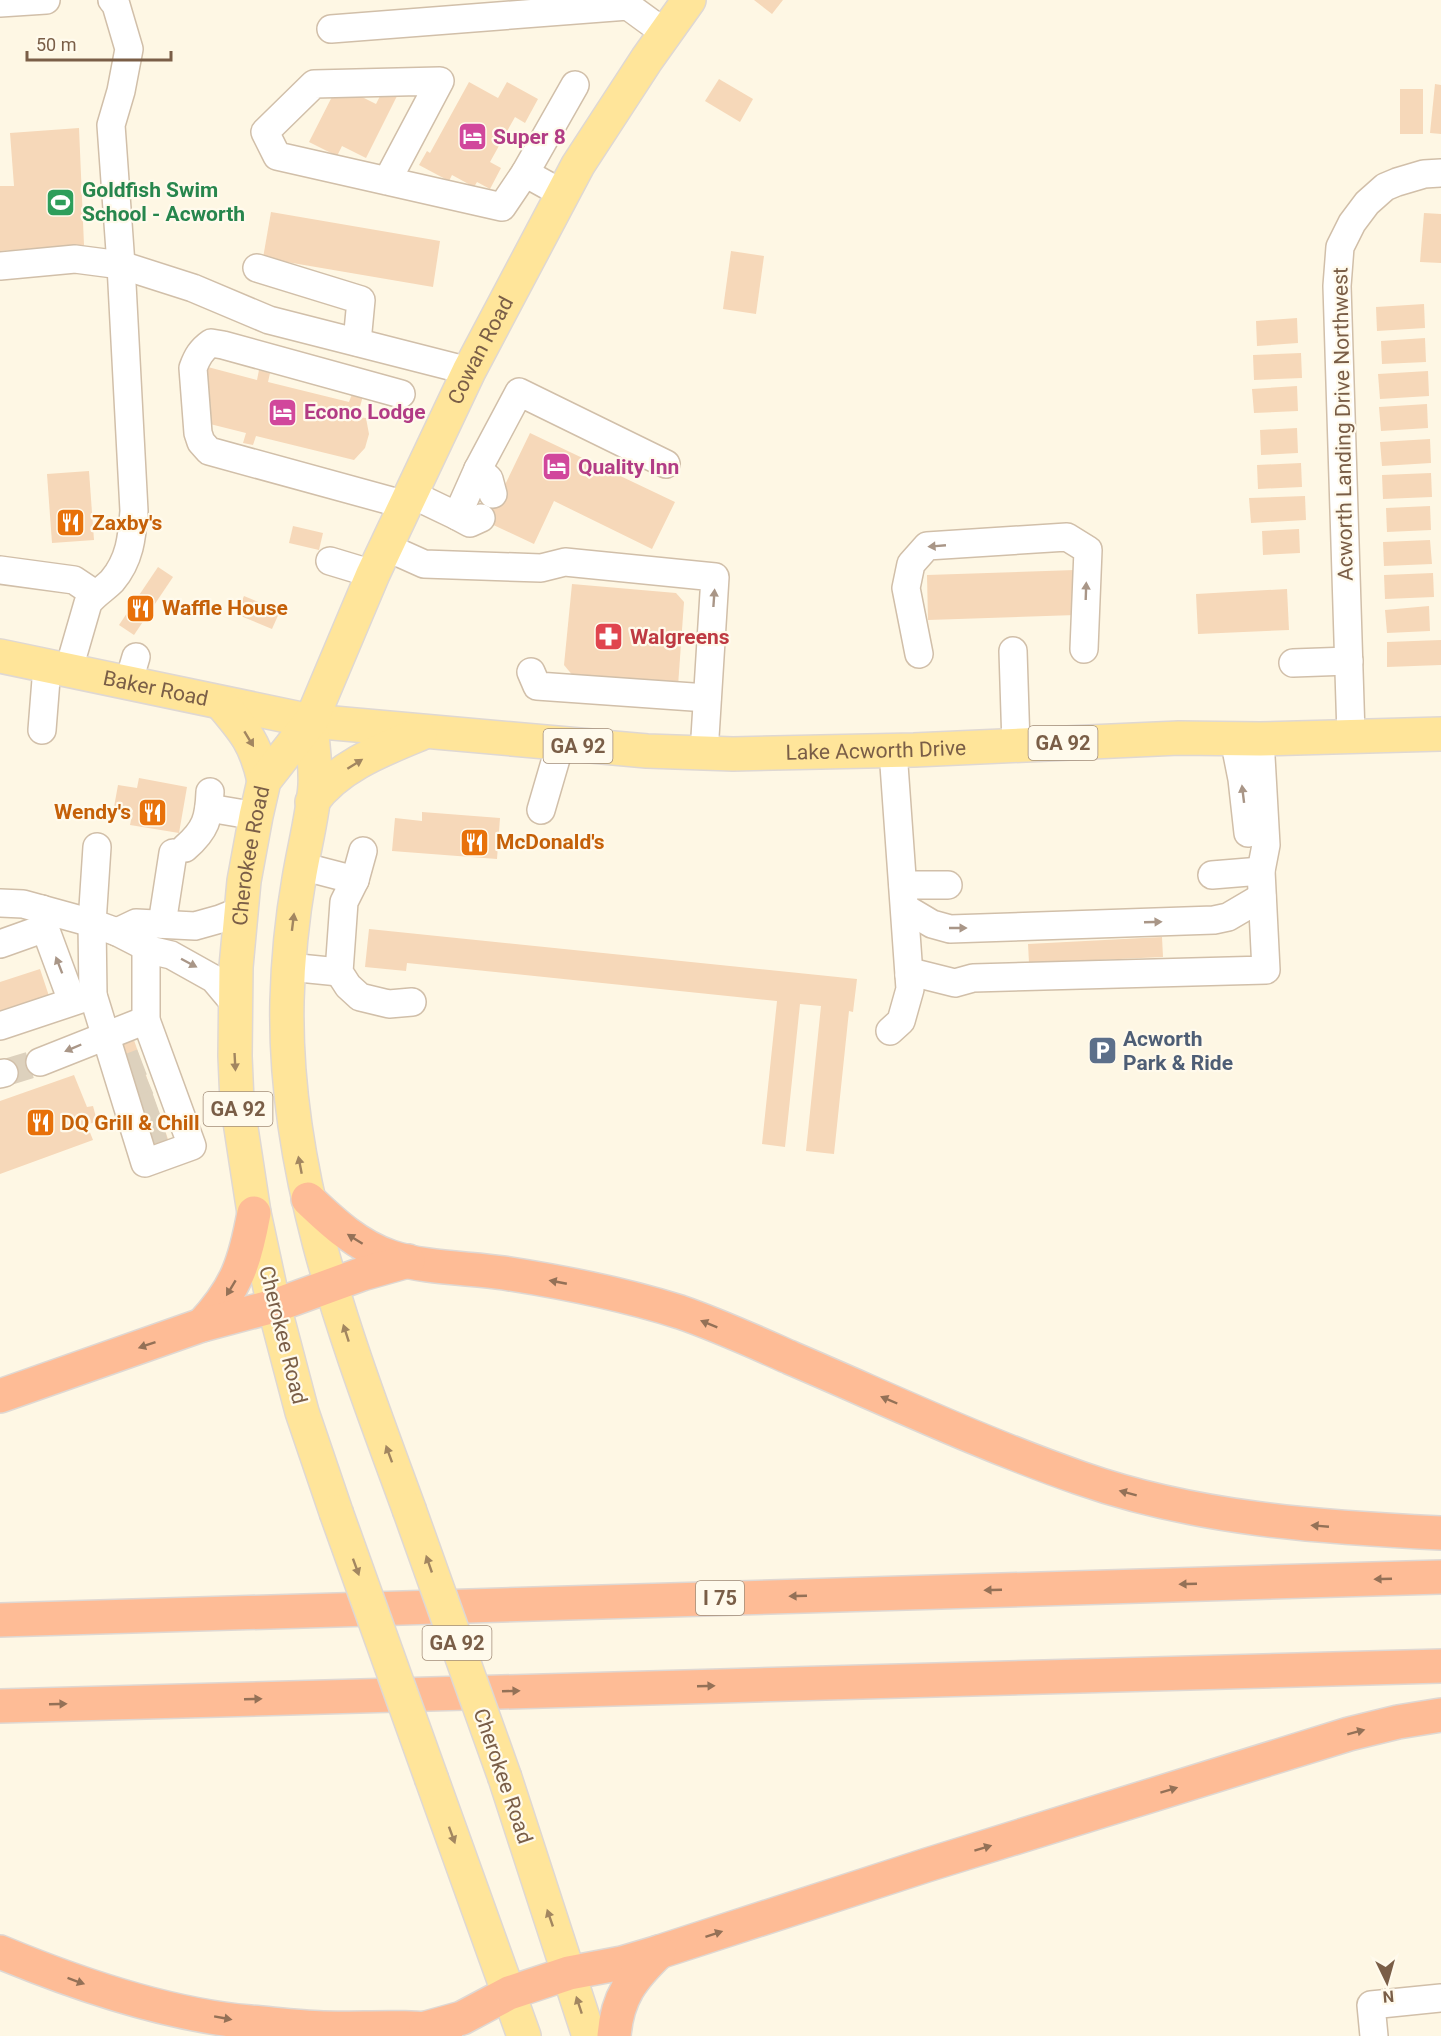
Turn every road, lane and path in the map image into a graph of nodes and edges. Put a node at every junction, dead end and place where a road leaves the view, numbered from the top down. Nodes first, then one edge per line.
1 (46, 0) edge
2 (112, 0) edge
3 (689, 0) edge
4 (0, 3) edge
5 (627, 3) edge
6 (519, 7) edge
7 (331, 29) dead end
8 (665, 33) junction
9 (575, 85) dead end
10 (525, 173) junction
11 (1441, 173) edge
12 (387, 181) junction
13 (563, 194) junction
14 (121, 265) junction
15 (0, 266) edge
16 (257, 268) dead end
17 (366, 345) junction
18 (469, 371) junction
19 (362, 384) junction
20 (401, 394) dead end
21 (666, 464) dead end
22 (478, 470) junction
23 (493, 494) dead end
24 (409, 500) junction
25 (380, 560) junction
26 (330, 561) dead end
27 (0, 570) edge
28 (95, 594) junction
29 (1084, 649) dead end
30 (918, 651) dead end
31 (1013, 651) dead end
32 (0, 656) edge
33 (1349, 661) junction
34 (1293, 663) dead end
35 (58, 669) junction
36 (531, 672) dead end
37 (707, 698) junction
38 (221, 703) junction
39 (311, 721) junction
40 (42, 730) dead end
41 (424, 732) junction
42 (1441, 734) edge
43 (1351, 735) junction
44 (1247, 739) junction
45 (561, 745) junction
46 (1016, 745) junction
47 (893, 751) junction
48 (704, 753) junction
49 (264, 781) junction
50 (312, 802) junction
51 (541, 810) dead end
52 (256, 816) junction
53 (97, 847) dead end
54 (363, 851) dead end
55 (301, 866) junction
56 (1261, 871) junction
57 (1212, 875) dead end
58 (355, 880) junction
59 (948, 885) dead end
60 (904, 897) junction
61 (1262, 897) junction
62 (0, 903) edge
63 (240, 911) junction
64 (44, 919) junction
65 (162, 924) junction
66 (104, 927) junction
67 (0, 944) edge
68 (146, 946) junction
69 (289, 967) junction
70 (339, 972) junction
71 (909, 975) junction
72 (83, 998) junction
73 (412, 1002) dead end
74 (235, 1004) junction
75 (40, 1012) junction
76 (0, 1017) edge
77 (146, 1020) junction
78 (0, 1026) edge
79 (890, 1031) dead end
80 (105, 1035) junction
81 (40, 1062) tunnel mouth
82 (308, 1199) junction
83 (254, 1213) junction
84 (408, 1262) junction
85 (330, 1285) junction
86 (274, 1306) junction
87 (202, 1325) junction
88 (0, 1396) edge
89 (1441, 1533) edge
90 (1441, 1577) edge
91 (0, 1620) edge
92 (1441, 1666) edge
93 (0, 1706) edge
94 (1441, 1715) edge
95 (0, 1952) edge
96 (659, 1952) junction
97 (569, 1973) junction
98 (508, 1993) junction
99 (1441, 1998) edge
100 (426, 2028) junction
101 (469, 2036) edge
102 (524, 2036) edge
103 (589, 2036) edge
104 (614, 2036) edge
105 (1374, 2036) edge

1 - 4 street
2 - 14 street
3 - 8 main road, Cowan Road
5 - 6 street
5 - 8 street
6 - 7 street
8 - 13 main road, Cowan Road
9 - 10 street
10 - 12 street
10 - 13 street
11 - 33 street, Acworth Landing Drive Northwest
12 - 12 street
13 - 18 main road, Cowan Road
14 - 15 street
14 - 17 street
14 - 28 street
16 - 17 street
17 - 18 street
17 - 19 street
18 - 24 main road, Cowan Road
19 - 20 street
19 - 24 street
21 - 22 street
22 - 23 street
22 - 24 street
24 - 25 main road, Cowan Road
25 - 26 street
37 -> 25 street
25 - 39 main road, Cowan Road
27 - 28 street
28 - 35 street
29 -> 30 street
31 - 46 street
32 - 35 main road, Baker Road
33 - 34 street
33 - 43 street, Acworth Landing Drive Northwest
35 - 38 main road, Baker Road
35 - 40 street
36 - 37 street
37 - 48 street
38 - 39 main road, Baker Road
38 -> 49 main road
39 - 41 main road, Lake Acworth Drive / GA 92
39 - 49 main road, Cherokee Road / GA 92
39 - 50 main road, Cherokee Road / GA 92
41 - 45 main road, Lake Acworth Drive / GA 92
50 -> 41 main road
42 - 43 main road, Lake Acworth Drive / GA 92
43 - 44 main road, Lake Acworth Drive / GA 92
44 - 46 main road, Lake Acworth Drive / GA 92
56 -> 44 street
45 - 48 main road, Lake Acworth Drive / GA 92
45 - 51 street
46 - 47 main road, Lake Acworth Drive / GA 92
47 - 48 main road, Lake Acworth Drive / GA 92
47 - 60 street
49 - 52 main road, Cherokee Road / GA 92
50 - 55 main road, Cherokee Road / GA 92
52 - 63 main road, Cherokee Road / GA 92
52 - 65 street
53 - 66 street
54 - 58 street
55 - 58 street
69 -> 55 main road, Cherokee Road / GA 92
56 - 57 street
56 - 61 street
58 - 70 street
59 - 60 street
60 -> 61 street
60 - 71 street
61 - 71 street
62 - 64 street
63 - 65 street
63 - 74 main road, Cherokee Road / GA 92
64 - 66 street
64 - 67 street
72 -> 64 street
65 - 66 street
66 - 68 street
66 - 72 street
68 -> 74 street
68 - 77 street
69 - 70 street
82 -> 69 main road, Cherokee Road / GA 92
70 - 73 street
71 - 79 street
72 - 75 street
72 - 80 street
74 -> 83 main road, Cherokee Road / GA 92
75 - 76 street
75 - 78 street
77 - 80 street
77 - 80 street
80 -> 81 street
84 -> 82 highway
82 - 85 main road, Cherokee Road / GA 92
83 - 86 main road, Cherokee Road / GA 92
83 -> 87 highway
84 - 85 highway
89 -> 84 highway
85 - 86 highway
97 -> 85 main road, Cherokee Road / GA 92, bridge
86 - 87 highway
86 -> 98 main road, Cherokee Road / GA 92, bridge
87 -> 88 highway
90 -> 91 highway, I 75
93 -> 92 highway
96 -> 94 highway
95 -> 100 highway
96 - 97 highway
96 - 104 highway
97 - 98 highway
103 -> 97 main road, Cherokee Road / GA 92
98 - 100 highway
98 - 102 main road, Cherokee Road / GA 92
99 - 105 street
100 - 101 highway

